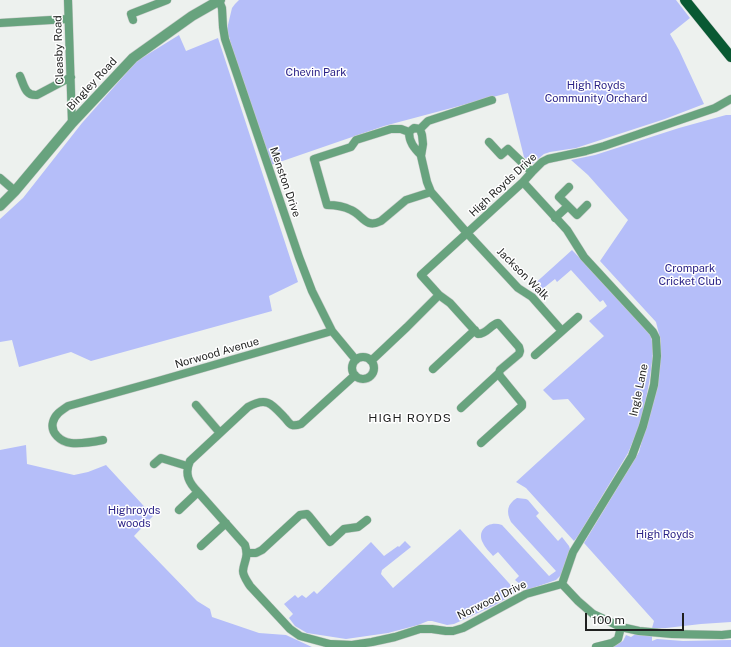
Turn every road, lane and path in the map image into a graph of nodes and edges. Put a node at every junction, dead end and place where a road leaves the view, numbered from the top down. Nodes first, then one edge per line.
1 (68, 0) edge
2 (167, 0) edge
3 (684, 0) edge
4 (219, 1) edge
5 (68, 19) junction
6 (133, 20) dead end
7 (0, 23) edge
8 (731, 58) edge
9 (20, 76) dead end
10 (71, 77) junction
11 (731, 99) edge
12 (492, 100) dead end
13 (72, 123) junction
14 (420, 128) junction
15 (409, 132) junction
16 (489, 142) dead end
17 (421, 155) junction
18 (532, 172) junction
19 (0, 178) edge
20 (523, 182) junction
21 (569, 187) dead end
22 (15, 191) junction
23 (431, 192) junction
24 (587, 205) dead end
25 (0, 206) edge
26 (568, 206) junction
27 (555, 218) junction
28 (467, 233) junction
29 (439, 295) junction
30 (578, 317) dead end
31 (475, 330) junction
32 (332, 331) junction
33 (562, 331) junction
34 (535, 355) dead end
35 (356, 360) junction
36 (371, 361) junction
37 (433, 369) dead end
38 (499, 373) junction
39 (355, 375) junction
40 (196, 406) dead end
41 (461, 408) dead end
42 (220, 433) junction
43 (103, 440) dead end
44 (481, 443) dead end
45 (154, 464) dead end
46 (187, 466) junction
47 (198, 492) junction
48 (178, 510) dead end
49 (367, 520) dead end
50 (226, 523) junction
51 (201, 546) dead end
52 (247, 553) junction
53 (562, 584) junction
54 (621, 627) junction
55 (731, 634) edge
56 (596, 647) edge

1 - 5 street, Cleasby Road
2 - 6 street
3 - 8 main road
4 - 13 street, Bingley Road
4 - 32 street, Menston Drive
5 - 7 street
5 - 10 street, Cleasby Road
9 - 10 street
10 - 13 street, Cleasby Road
11 - 18 street, High Royds Drive
12 - 14 street
13 - 22 street, Bingley Road
14 - 15 street
14 - 17 street
15 - 17 street
15 - 23 street
16 - 18 street
17 - 23 street
18 - 20 street, High Royds Drive
19 - 22 street
20 - 27 street, Ingle Lane
20 - 28 street, High Royds Drive
21 - 26 street
22 - 25 street, Bingley Road
23 - 28 street, Jackson Walk
24 - 26 street
26 - 27 street
27 - 53 street, Ingle Lane
28 - 29 street, High Royds Drive
28 - 33 street, Jackson Walk
29 - 31 street
29 - 36 street
30 - 33 street
31 - 37 street
31 - 38 street
32 - 35 street, Menston Drive
32 - 43 street, Norwood Avenue
33 - 34 street
35 - 36 street
35 - 39 street
36 - 39 street
38 - 41 street
38 - 44 street
39 - 42 street
40 - 42 street
42 - 46 street
45 - 46 street
46 - 47 street
47 - 48 street
47 - 50 street
49 - 52 street
50 - 51 street
50 - 52 street
52 - 53 street, Norwood Drive
53 - 54 street
54 - 55 street
54 - 56 street

